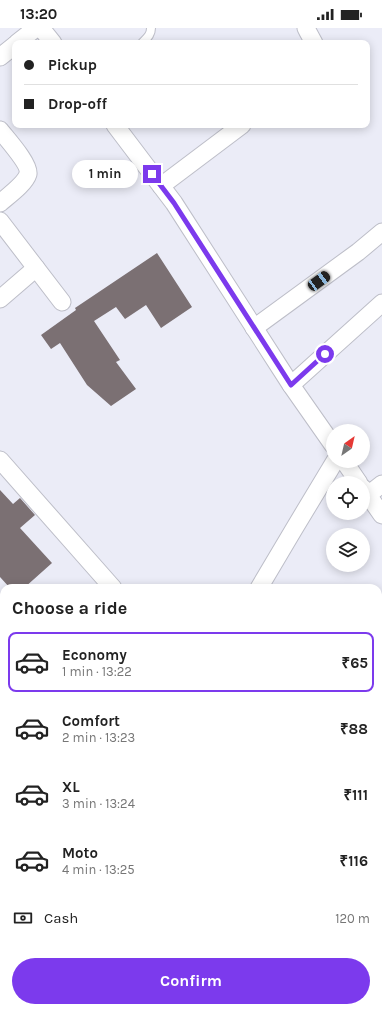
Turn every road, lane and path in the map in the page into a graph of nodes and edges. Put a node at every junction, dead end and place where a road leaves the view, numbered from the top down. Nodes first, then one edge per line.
1 (36, 28) edge
2 (41, 28) edge
3 (151, 28) edge
4 (306, 28) edge
5 (21, 40) edge
6 (51, 40) edge
7 (146, 40) edge
8 (312, 40) edge
9 (12, 47) edge
10 (0, 57) edge
11 (117, 128) edge
12 (238, 128) edge
13 (0, 130) edge
14 (161, 186) junction
15 (0, 203) edge
16 (0, 221) edge
17 (382, 232) edge
18 (36, 268) junction
19 (0, 299) edge
20 (62, 302) dead end
21 (382, 303) edge
22 (254, 328) junction
23 (291, 385) junction
24 (326, 435) edge
25 (0, 460) edge
26 (331, 468) edge
27 (382, 484) edge
28 (370, 487) edge
29 (370, 499) edge
30 (382, 515) edge
31 (109, 584) edge
32 (261, 584) edge

1 - 5 street
2 - 6 street
3 - 7 lane
4 - 8 street
9 - 10 street
11 - 14 street
12 - 14 street
13 - 15 street
14 - 22 street
16 - 18 street
17 - 22 street
18 - 19 street
18 - 20 street
21 - 23 street
22 - 23 street
23 - 24 street
25 - 31 street
26 - 32 street
27 - 28 street
29 - 30 street

